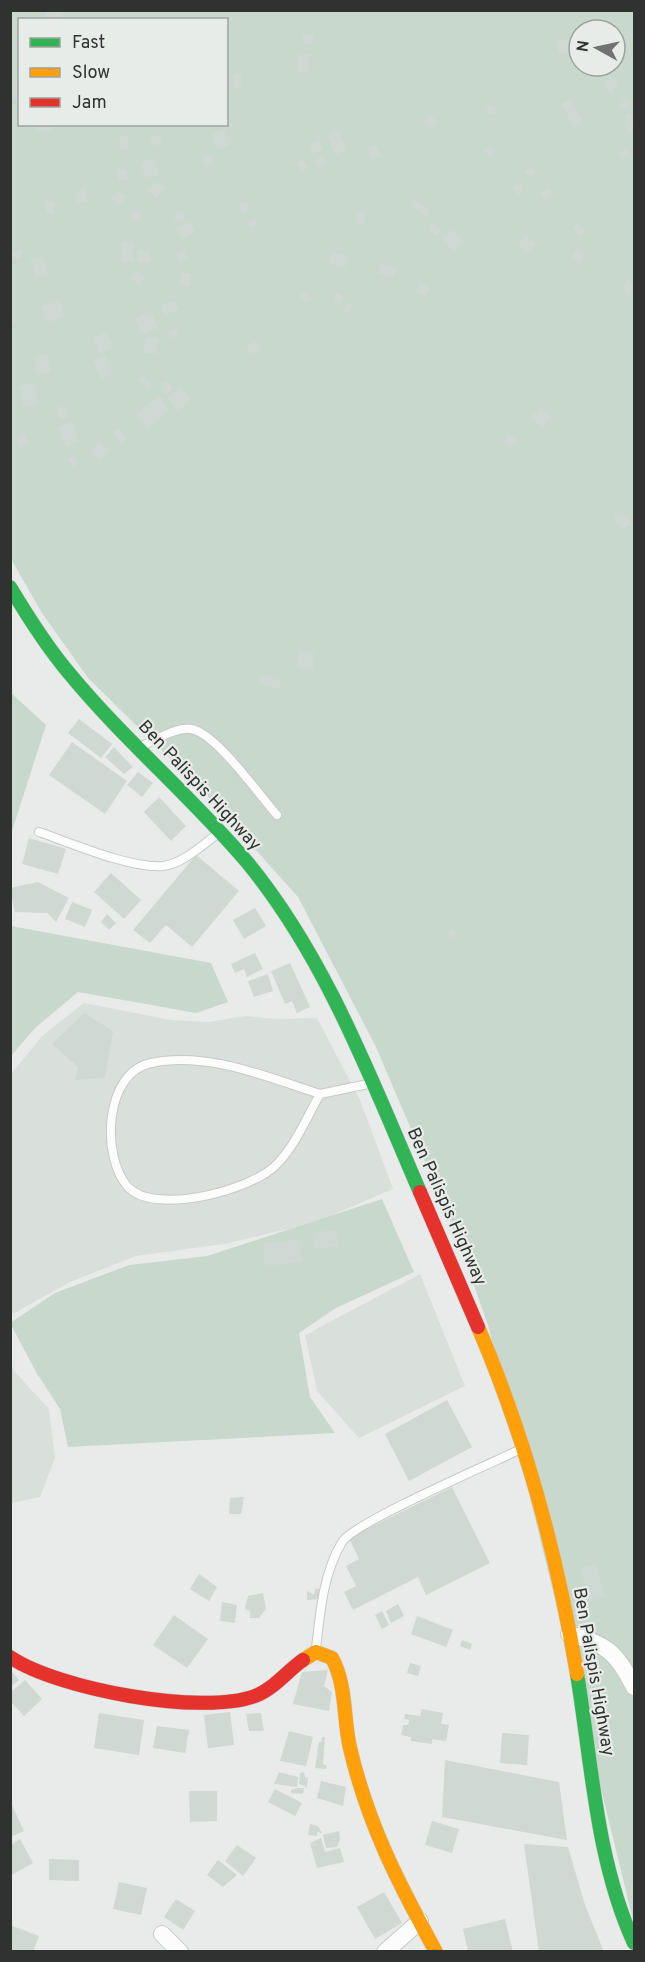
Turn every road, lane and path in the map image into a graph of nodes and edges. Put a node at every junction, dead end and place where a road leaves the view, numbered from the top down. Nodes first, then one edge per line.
1 (10, 587) edge
2 (139, 747) junction
3 (277, 815) dead end
4 (221, 831) junction
5 (39, 832) dead end
6 (373, 1083) junction
7 (320, 1094) junction
8 (525, 1447) junction
9 (569, 1634) junction
10 (316, 1652) junction
11 (10, 1657) edge
12 (634, 1687) edge
13 (420, 1921) junction
14 (162, 1934) dead end
15 (634, 1943) edge
16 (180, 1952) edge
17 (385, 1952) edge
18 (436, 1952) edge

1 - 2 main road, Ben Palispis Highway
2 - 3 lane
2 - 4 main road, Ben Palispis Highway
4 - 5 lane
4 - 6 main road, Ben Palispis Highway
6 - 7 lane
6 - 8 main road, Ben Palispis Highway
7 - 7 lane
8 - 9 main road, Ben Palispis Highway
8 - 10 lane
9 - 12 street
9 - 15 main road, Ben Palispis Highway
10 - 11 main road
10 - 13 main road
13 - 17 street
13 - 18 main road
14 - 16 street

